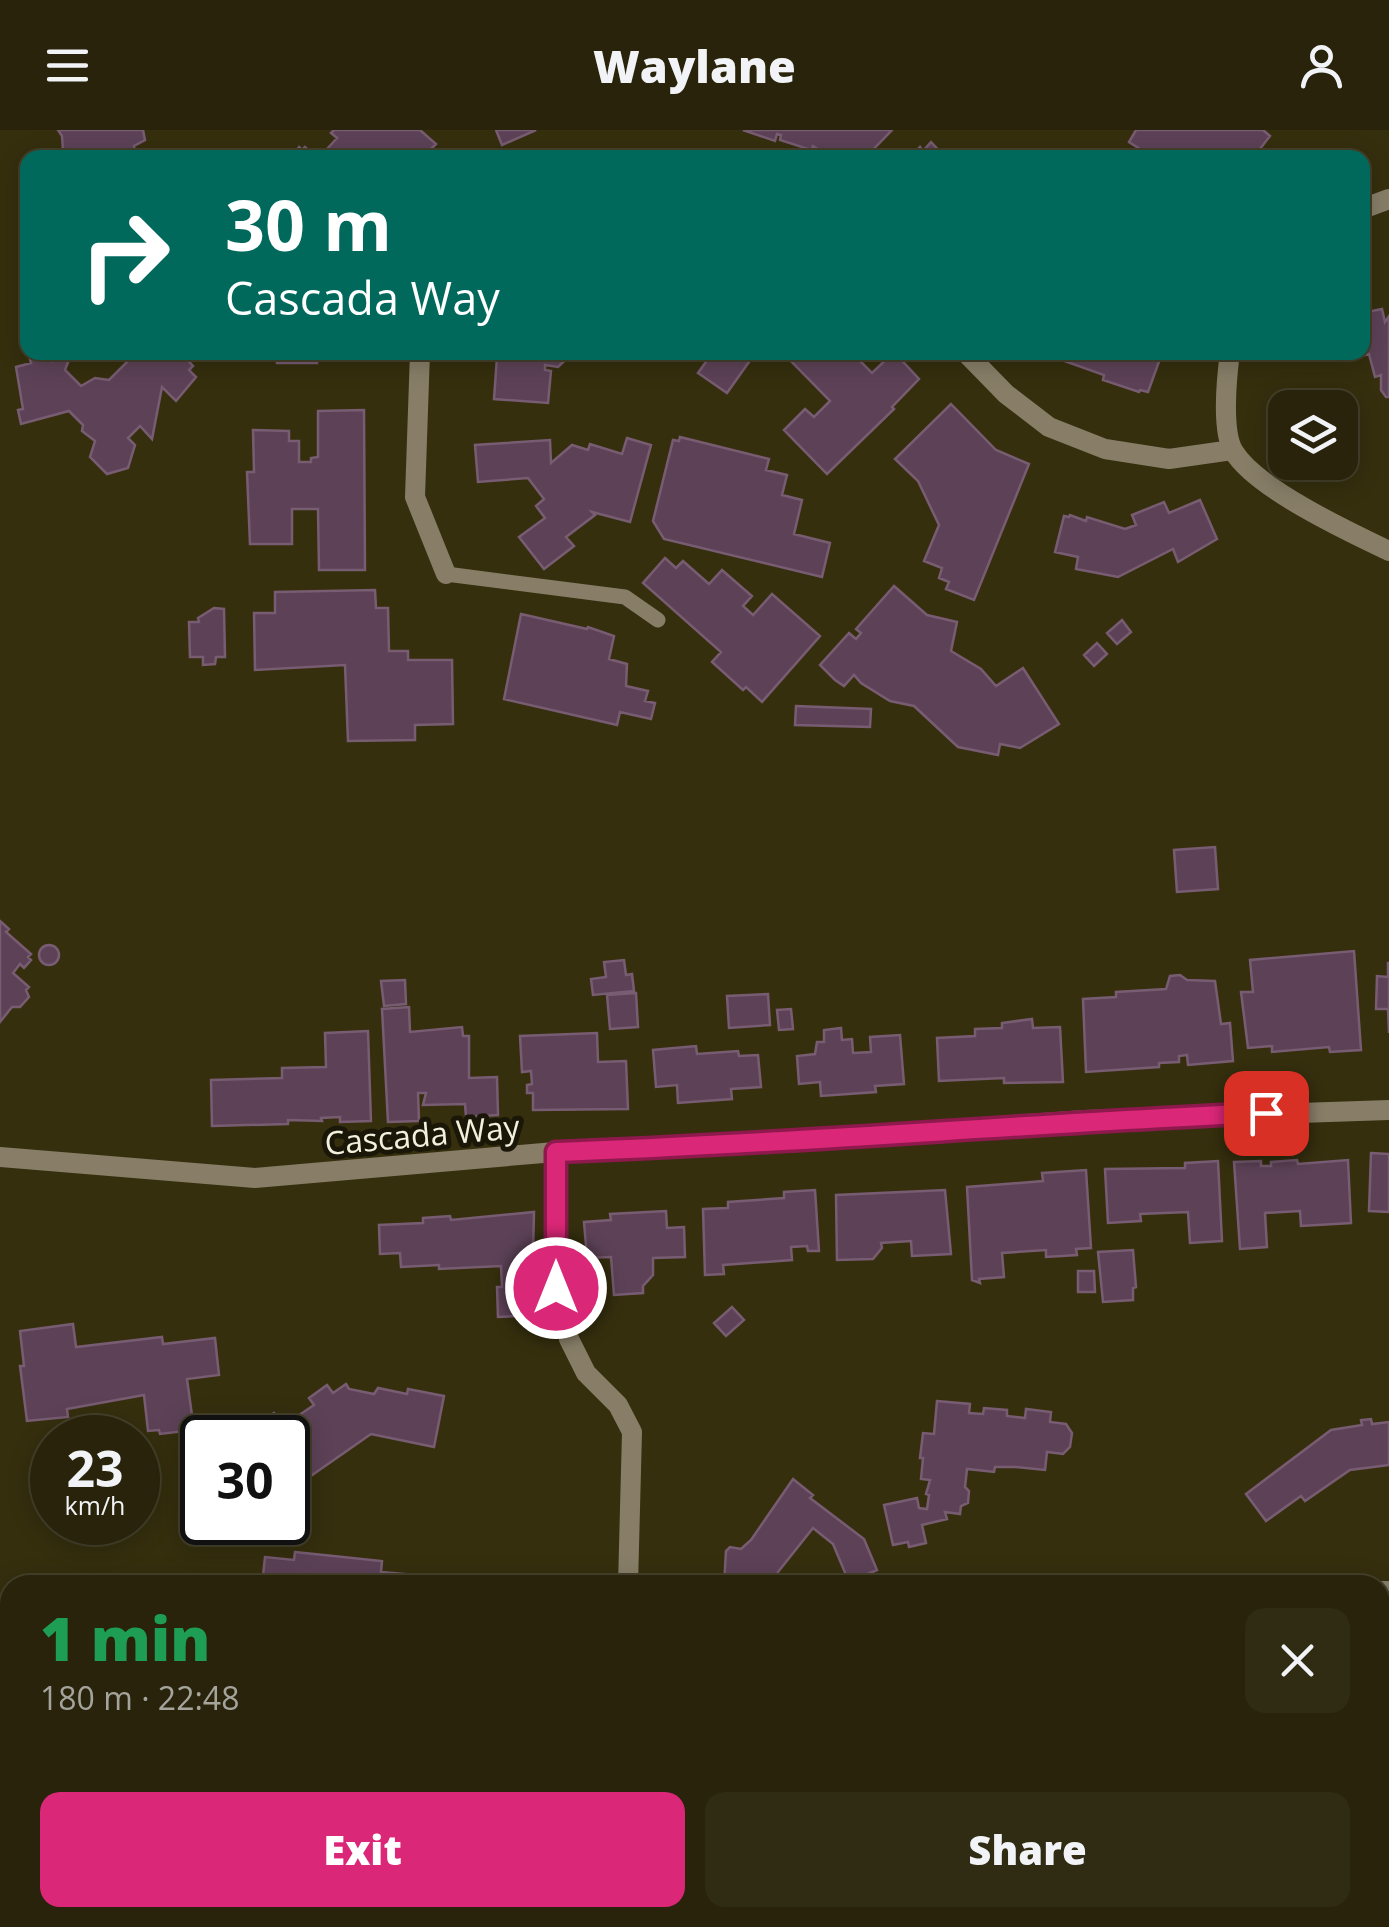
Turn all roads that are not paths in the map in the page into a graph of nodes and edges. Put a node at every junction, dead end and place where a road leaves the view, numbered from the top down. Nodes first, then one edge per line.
1 (420, 360) edge
2 (974, 360) edge
3 (1229, 360) edge
4 (1232, 450) junction
5 (1389, 550) edge
6 (446, 574) joint
7 (658, 620) dead end
8 (1389, 1110) edge
9 (556, 1152) junction
10 (0, 1157) edge
11 (628, 1575) edge

1 - 6 street
2 - 4 street
3 - 4 street
4 - 5 street
6 - 7 lane
8 - 9 street, Cascada Way
9 - 10 street, Cascada Way
9 - 11 street

